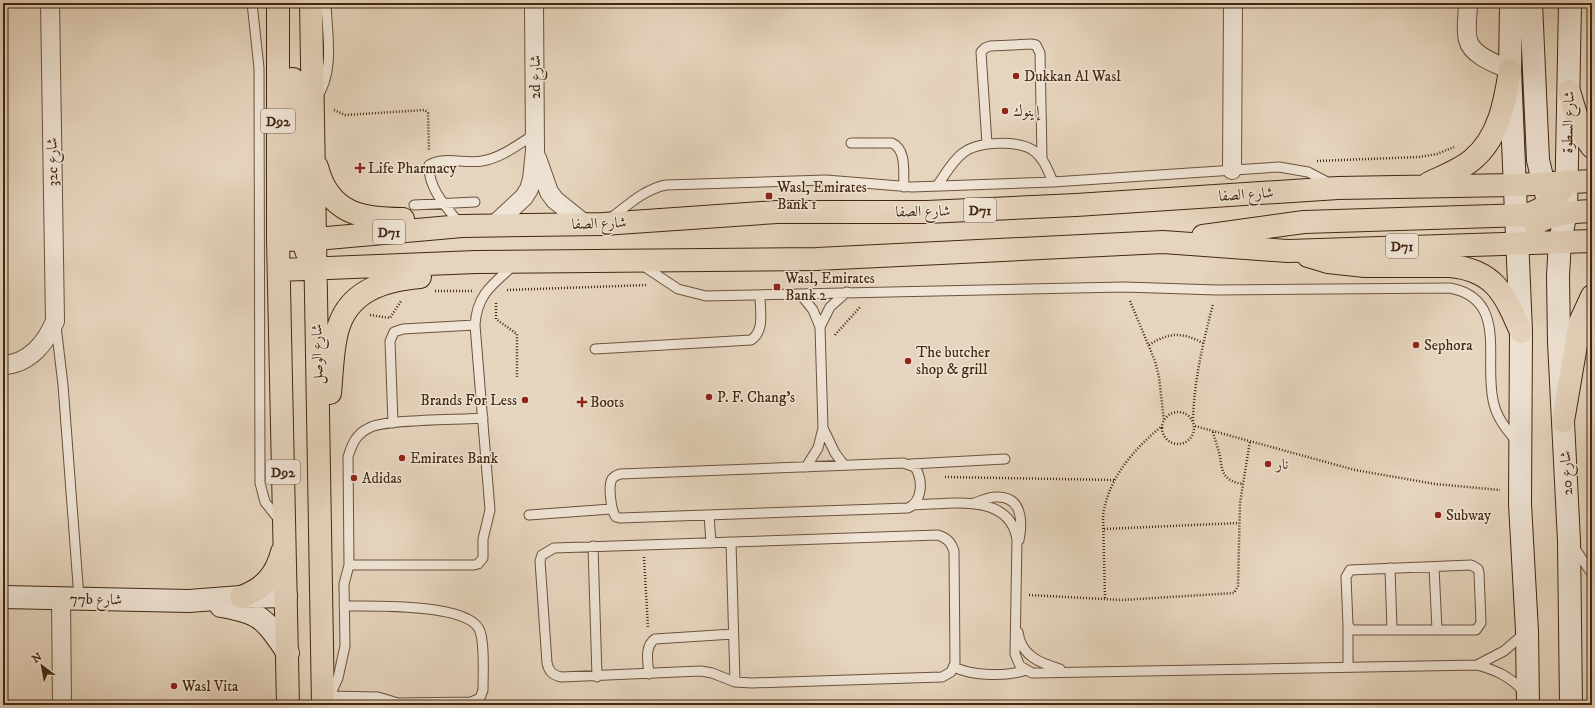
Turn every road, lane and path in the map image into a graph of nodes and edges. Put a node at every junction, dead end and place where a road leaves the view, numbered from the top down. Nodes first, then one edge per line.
1 (50, 3) edge
2 (252, 3) edge
3 (278, 3) edge
4 (292, 3) edge
5 (311, 3) edge
6 (326, 3) edge
7 (534, 3) edge
8 (1233, 3) edge
9 (1468, 3) edge
10 (1511, 3) edge
11 (1531, 3) edge
12 (1570, 3) edge
13 (1510, 70) junction
14 (324, 88) junction
15 (1569, 91) junction
16 (311, 107) junction
17 (535, 143) junction
18 (851, 143) dead end
19 (1459, 143) dead end
20 (987, 144) junction
21 (312, 147) junction
22 (1592, 147) edge
23 (1537, 149) junction
24 (1568, 151) junction
25 (1042, 158) junction
26 (429, 165) junction
27 (1294, 168) junction
28 (1232, 170) junction
29 (1566, 181) junction
30 (1592, 181) edge
31 (1053, 182) junction
32 (1542, 183) junction
33 (1486, 185) junction
34 (1514, 185) junction
35 (937, 186) junction
36 (1424, 186) junction
37 (904, 187) junction
38 (1338, 188) junction
39 (475, 202) dead end
40 (443, 204) junction
41 (414, 205) dead end
42 (1556, 211) junction
43 (1592, 212) edge
44 (1516, 216) junction
45 (1487, 217) junction
46 (594, 224) junction
47 (494, 225) junction
48 (462, 226) junction
49 (309, 239) junction
50 (278, 240) junction
51 (1592, 240) edge
52 (1560, 241) junction
53 (1163, 242) junction
54 (1517, 244) junction
55 (1288, 251) junction
56 (637, 261) junction
57 (476, 262) junction
58 (518, 262) junction
59 (316, 268) junction
60 (279, 270) junction
61 (1124, 287) junction
62 (1217, 290) junction
63 (847, 292) junction
64 (862, 292) junction
65 (801, 295) junction
66 (760, 296) junction
67 (1592, 296) edge
68 (496, 298) dead end
69 (55, 321) junction
70 (475, 325) junction
71 (820, 327) junction
72 (1521, 332) junction
73 (834, 340) dead end
74 (1203, 343) junction
75 (1149, 345) junction
76 (595, 349) dead end
77 (3, 364) edge
78 (518, 377) dead end
79 (482, 418) junction
80 (1164, 420) junction
81 (1193, 421) junction
82 (1563, 421) junction
83 (393, 423) junction
84 (1162, 426) junction
85 (1195, 426) junction
86 (823, 428) junction
87 (1213, 431) junction
88 (319, 441) junction
89 (1250, 441) junction
90 (1520, 446) junction
91 (1005, 459) dead end
92 (911, 464) junction
93 (844, 465) junction
94 (806, 467) junction
95 (919, 477) junction
96 (1115, 480) junction
97 (1243, 484) junction
98 (972, 504) junction
99 (1520, 504) junction
100 (914, 505) junction
101 (611, 509) junction
102 (529, 515) dead end
103 (710, 515) junction
104 (1239, 523) junction
105 (1104, 529) junction
106 (284, 534) junction
107 (1569, 541) junction
108 (730, 542) junction
109 (711, 543) junction
110 (643, 545) junction
111 (593, 546) junction
112 (1017, 553) junction
113 (348, 565) junction
114 (1434, 567) junction
115 (1390, 568) junction
116 (1592, 574) edge
117 (1017, 595) junction
118 (286, 596) junction
119 (3, 597) edge
120 (241, 597) junction
121 (70, 598) junction
122 (1105, 598) junction
123 (189, 601) junction
124 (344, 606) junction
125 (1016, 623) junction
126 (1348, 625) junction
127 (1392, 630) junction
128 (1437, 630) junction
129 (1527, 631) junction
130 (733, 634) junction
131 (649, 644) junction
132 (288, 653) junction
133 (1477, 665) junction
134 (1348, 666) junction
135 (954, 667) junction
136 (1026, 670) junction
137 (1066, 671) junction
138 (649, 674) junction
139 (598, 677) junction
140 (735, 682) junction
141 (1528, 701) edge
142 (326, 702) edge
143 (62, 705) edge
144 (288, 705) edge
145 (1571, 705) edge

1 - 69 street, 32c شارع
2 - 106 lane
3 - 50 main road, D92
4 - 49 main road
5 - 16 main road, شارع الوصل / D92
6 - 14 lane
7 - 17 street, 2d شارع
8 - 28 street
9 - 13 street
10 - 13 street
11 - 23 street
12 - 15 street, شارع السطوة
13 - 34 street
13 - 36 main road
14 - 16 lane
14 - 26 path
15 - 22 main road
15 - 24 street, شارع السطوة
16 - 21 main road, شارع الوصل / D92
17 - 26 lane
17 - 46 street, 2d شارع
17 - 47 street, 2d شارع
18 - 37 lane
19 - 27 path
20 - 25 lane
20 - 25 lane
20 - 35 lane
21 - 48 main road
21 - 49 main road, شارع الوصل / D92
23 - 24 street
23 - 32 street
24 - 29 street, شارع السطوة
25 - 31 lane
26 - 40 lane
27 - 28 lane
27 - 38 lane
28 - 31 lane
29 - 30 main road, شارع الصفا / D71
29 - 32 main road, شارع الصفا / D71
29 - 42 main road
31 - 35 lane
32 - 34 main road, شارع الصفا / D71
32 - 42 street
33 - 34 main road, شارع الصفا / D71
33 - 36 main road, شارع الصفا / D71
33 - 45 main road
34 - 44 street
35 - 37 lane
36 - 38 main road, شارع الصفا / D71
37 - 46 lane
38 - 46 main road, شارع الصفا / D71
39 - 40 lane
40 - 41 lane
40 - 48 lane
42 - 43 main road
42 - 44 main road
42 - 52 street
42 - 54 main road
43 - 51 main road
44 - 45 main road
44 - 54 street
45 - 53 main road
46 - 47 main road, شارع الصفا / D71
47 - 48 main road, شارع الصفا / D71
48 - 49 main road, شارع الصفا / D71
49 - 50 main road, شارع الصفا / D71
49 - 59 main road, شارع الوصل / D92
50 - 60 main road, D92
51 - 52 main road, D71
52 - 54 main road, D71
52 - 82 street, شارع 20
53 - 55 main road, D71
53 - 56 main road, D71
54 - 55 main road, D71
54 - 72 street
55 - 72 main road
56 - 58 main road, D71
56 - 66 lane
57 - 58 main road, D71
57 - 59 main road, D71
57 - 88 main road
58 - 70 lane
59 - 60 main road, D71
59 - 88 main road, شارع الوصل / D92
60 - 106 main road, D92
61 - 62 lane
61 - 64 lane
61 - 75 path
62 - 74 path
62 - 90 lane
63 - 64 lane
63 - 65 lane
63 - 71 lane
64 - 73 path
65 - 66 lane
65 - 71 lane
66 - 76 lane
67 - 82 main road
68 - 78 path
69 - 77 street
69 - 121 lane
70 - 79 lane
70 - 83 lane
71 - 86 lane
72 - 90 street
74 - 75 path
74 - 81 path
75 - 80 path
79 - 83 lane
79 - 113 lane
80 - 81 path
80 - 84 path
81 - 85 path
82 - 107 street, شارع 20
83 - 113 lane
84 - 85 path
84 - 96 path
85 - 87 path
86 - 93 lane
86 - 94 lane
87 - 89 path
87 - 97 path
88 - 142 main road, شارع الوصل / D92
89 - 97 path
89 - 99 path
90 - 99 street
91 - 92 lane
92 - 93 lane
92 - 95 lane
93 - 94 lane
94 - 101 lane
95 - 96 path
95 - 100 lane
96 - 105 path
97 - 104 path
98 - 100 lane
98 - 112 lane
98 - 112 lane
99 - 129 street
100 - 103 lane
101 - 102 lane
101 - 103 lane
103 - 109 lane
104 - 105 path
104 - 122 path
105 - 122 path
106 - 118 main road, D92
106 - 120 main road
107 - 116 lane
107 - 145 street, شارع 20
108 - 109 lane
108 - 130 lane
108 - 135 lane
109 - 110 lane
110 - 111 lane
110 - 131 path
111 - 139 lane
111 - 139 lane
112 - 117 lane
113 - 124 lane
114 - 115 lane
114 - 128 lane
114 - 128 lane
115 - 126 lane
115 - 127 lane
117 - 122 path
117 - 125 lane
118 - 120 street, 77b شارع
118 - 132 main road, D92
119 - 121 street, 77b شارع
120 - 123 street, 77b شارع
121 - 123 street, 77b شارع
121 - 143 street
123 - 132 street, 77b شارع
124 - 142 lane
124 - 142 lane
125 - 136 lane
125 - 137 lane
126 - 127 lane
126 - 134 lane
127 - 128 lane
129 - 133 lane
129 - 141 street
130 - 131 lane
130 - 140 lane
131 - 138 lane
132 - 144 main road, D92
133 - 134 lane
133 - 141 lane
134 - 137 lane
135 - 136 lane
135 - 140 lane
136 - 137 lane
138 - 139 lane
138 - 140 lane

